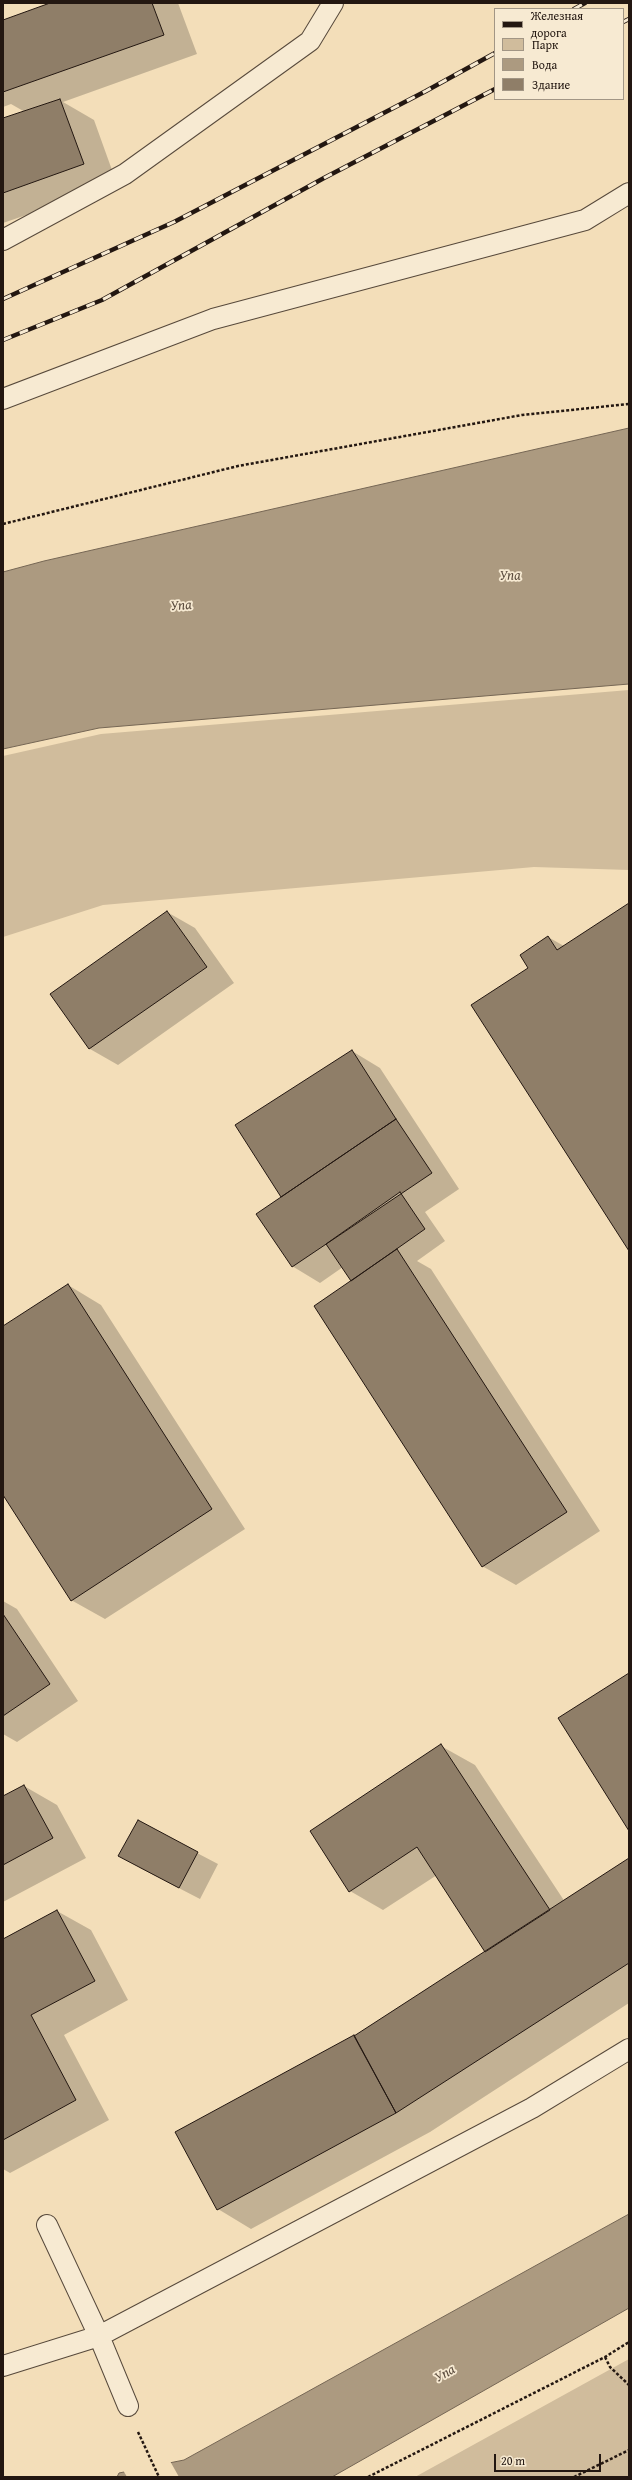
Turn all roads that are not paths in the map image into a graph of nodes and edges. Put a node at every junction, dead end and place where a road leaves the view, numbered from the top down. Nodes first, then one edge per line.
1 (333, 3) edge
2 (629, 193) edge
3 (3, 240) edge
4 (3, 399) edge
5 (629, 2049) edge
6 (46, 2225) dead end
7 (100, 2336) junction
8 (3, 2366) edge
9 (128, 2406) dead end

1 - 3 lane
2 - 4 lane
5 - 7 lane
6 - 7 lane
7 - 8 lane
7 - 9 lane

